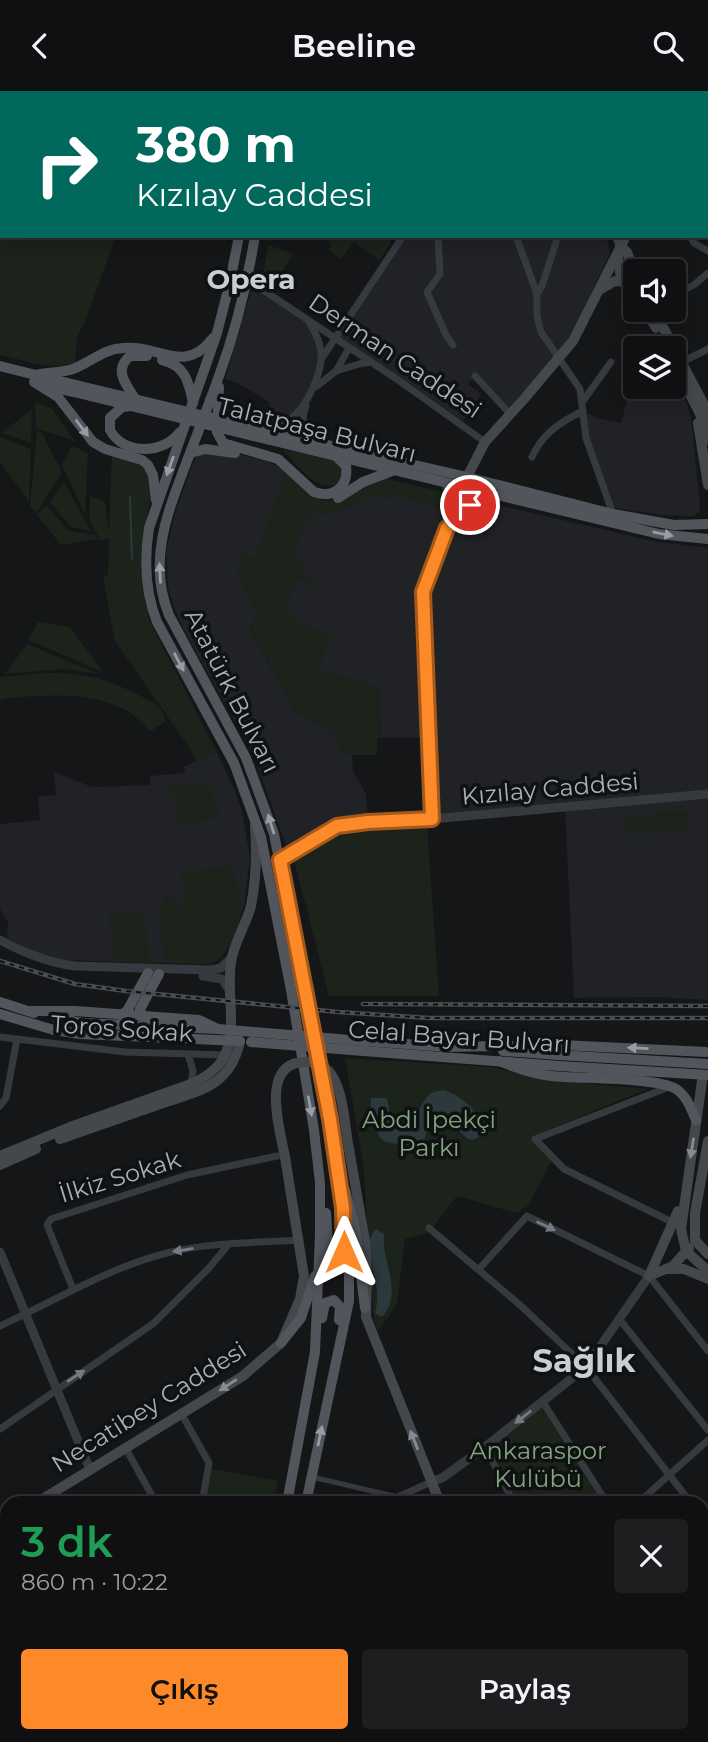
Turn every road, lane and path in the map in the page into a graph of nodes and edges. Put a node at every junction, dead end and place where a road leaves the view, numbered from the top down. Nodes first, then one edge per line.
1 (239, 238) edge
2 (255, 238) edge
3 (402, 238) edge
4 (438, 238) edge
5 (517, 238) edge
6 (557, 238) edge
7 (691, 238) edge
8 (619, 242) edge
9 (708, 251) edge
10 (630, 259) edge
11 (708, 273) edge
12 (248, 280) junction
13 (622, 280) joint
14 (601, 289) junction
15 (686, 289) edge
16 (537, 294) junction
17 (308, 321) junction
18 (217, 333) junction
19 (335, 338) junction
20 (453, 345) dead end
21 (349, 348) junction
22 (708, 349) edge
23 (321, 358) junction
24 (686, 359) edge
25 (558, 360) junction
26 (371, 362) junction
27 (611, 362) dead end
28 (0, 366) edge
29 (336, 371) junction
30 (0, 373) edge
31 (220, 374) junction
32 (475, 376) dead end
33 (686, 377) edge
34 (35, 379) junction
35 (133, 402) junction
36 (193, 403) junction
37 (701, 404) edge
38 (583, 406) junction
39 (510, 414) junction
40 (708, 418) edge
41 (230, 422) junction
42 (185, 426) junction
43 (270, 436) junction
44 (708, 440) edge
45 (485, 442) junction
46 (333, 451) junction
47 (190, 453) junction
48 (533, 457) dead end
49 (393, 470) junction
50 (467, 477) junction
51 (445, 483) junction
52 (708, 485) edge
53 (489, 493) junction
54 (156, 504) junction
55 (613, 514) junction
56 (708, 524) edge
57 (447, 528) junction
58 (708, 539) edge
59 (708, 794) edge
60 (255, 817) junction
61 (432, 819) junction
62 (280, 860) junction
63 (0, 940) edge
64 (0, 946) edge
65 (232, 957) junction
66 (153, 971) junction
67 (230, 991) junction
68 (0, 1002) edge
69 (28, 1011) junction
70 (0, 1014) edge
71 (121, 1015) junction
72 (142, 1016) junction
73 (56, 1024) junction
74 (218, 1029) junction
75 (240, 1036) junction
76 (0, 1037) edge
77 (17, 1039) junction
78 (351, 1045) junction
79 (444, 1047) junction
80 (188, 1054) junction
81 (225, 1055) junction
82 (707, 1056) edge
83 (499, 1061) junction
84 (559, 1061) junction
85 (706, 1081) edge
86 (191, 1084) junction
87 (671, 1086) junction
88 (0, 1106) edge
89 (696, 1120) junction
90 (708, 1141) edge
91 (0, 1156) edge
92 (281, 1156) junction
93 (0, 1165) edge
94 (340, 1181) junction
95 (320, 1183) junction
96 (685, 1196) junction
97 (344, 1220) junction
98 (674, 1223) junction
99 (429, 1228) dead end
100 (300, 1240) junction
101 (695, 1240) junction
102 (228, 1245) junction
103 (686, 1251) junction
104 (0, 1252) edge
105 (708, 1254) edge
106 (319, 1267) junction
107 (479, 1269) junction
108 (668, 1269) junction
109 (708, 1271) edge
110 (649, 1276) junction
111 (708, 1279) edge
112 (73, 1289) junction
113 (365, 1308) junction
114 (26, 1314) junction
115 (620, 1319) junction
116 (0, 1326) edge
117 (281, 1343) junction
118 (708, 1351) edge
119 (315, 1352) junction
120 (337, 1358) junction
121 (586, 1367) junction
122 (57, 1389) junction
123 (543, 1402) junction
124 (181, 1413) junction
125 (0, 1429) edge
126 (708, 1430) edge
127 (708, 1440) edge
128 (125, 1447) junction
129 (485, 1447) junction
130 (90, 1470) junction
131 (671, 1475) junction
132 (312, 1477) junction
133 (431, 1482) junction
134 (52, 1496) edge
135 (152, 1496) edge
136 (203, 1496) edge
137 (288, 1496) edge
138 (308, 1496) edge
139 (382, 1496) edge
140 (405, 1496) edge
141 (437, 1496) edge
142 (510, 1496) edge
143 (603, 1496) edge
144 (646, 1496) edge
145 (686, 1496) edge

1 - 18 main road, Atatürk Bulvarı
2 - 12 main road, Atatürk Bulvarı
3 - 19 street
4 - 20 street
5 - 16 street
6 - 16 street
7 - 9 street
8 - 10 main road
8 - 13 main road
8 - 14 main road
11 - 15 street
12 - 17 street, Derman Caddesi
12 - 31 main road, Atatürk Bulvarı
13 - 14 main road
14 - 25 main road
16 - 25 street
17 - 19 street, Derman Caddesi
17 - 23 street
18 - 34 main road
18 - 36 main road, Atatürk Bulvarı
19 - 21 street, Derman Caddesi
19 - 23 street
21 - 26 street, Derman Caddesi
21 - 29 street
22 - 24 street
23 - 41 street
25 - 38 street
25 - 39 main road
26 - 29 street
26 - 45 street, Derman Caddesi
27 - 38 street
28 - 34 main road, Talatpaşa Bulvarı
29 - 46 street
30 - 34 main road, Talatpaşa Bulvarı
31 - 46 main road
31 - 47 main road, Atatürk Bulvarı
32 - 39 street
33 - 37 main road
34 - 35 main road, Talatpaşa Bulvarı, bridge
34 -> 54 main road
35 - 36 main road
35 - 41 main road, Talatpaşa Bulvarı, bridge
35 - 42 main road
35 - 43 main road, Talatpaşa Bulvarı, bridge
36 - 42 main road, Atatürk Bulvarı
37 - 40 main road
37 - 44 main road
37 - 52 main road
38 - 48 street
38 - 55 street
39 - 45 main road
41 - 43 main road, Talatpaşa Bulvarı, bridge
42 -> 54 main road, Atatürk Bulvarı
43 - 46 main road, Talatpaşa Bulvarı
45 - 50 main road
46 - 49 main road, Talatpaşa Bulvarı
46 - 50 main road, Talatpaşa Bulvarı
47 - 49 main road
62 -> 47 main road, Atatürk Bulvarı
49 - 51 main road, Talatpaşa Bulvarı
50 - 55 main road, Talatpaşa Bulvarı
51 - 53 main road, Talatpaşa Bulvarı
51 - 57 street
53 - 57 street
53 -> 58 main road, Talatpaşa Bulvarı
54 -> 60 main road, Atatürk Bulvarı
55 - 56 main road, Talatpaşa Bulvarı
57 - 61 street
59 - 61 street, Kızılay Caddesi
60 - 65 main road, Atatürk Bulvarı
60 -> 95 main road, Atatürk Bulvarı
61 - 62 street, Kızılay Caddesi
62 - 94 main road, Atatürk Bulvarı
63 - 66 street
64 - 66 street
65 - 66 street
65 - 67 main road, Atatürk Bulvarı
66 - 67 street
66 - 71 main road
66 - 72 main road
67 - 81 main road, Atatürk Bulvarı
68 - 69 main road, Celal Bayar Bulvarı
69 - 71 main road
69 - 73 main road, Celal Bayar Bulvarı
70 - 73 main road, Celal Bayar Bulvarı
71 - 72 main road
72 - 74 main road
73 - 74 main road, Celal Bayar Bulvarı, bridge
73 - 75 main road, Celal Bayar Bulvarı, bridge
74 - 75 main road, Celal Bayar Bulvarı, bridge
75 - 78 main road, Celal Bayar Bulvarı, bridge
75 - 93 main road, bridge
76 - 77 street, Toros Sokak
77 - 80 street, Toros Sokak
77 - 88 street, Toros Sokak
78 - 79 main road, Celal Bayar Bulvarı
78 - 83 main road, Celal Bayar Bulvarı
82 -> 79 main road
79 - 84 main road, Celal Bayar Bulvarı
80 - 81 street, Toros Sokak
80 - 86 street
81 - 86 main road
82 - 84 main road, Celal Bayar Bulvarı, bridge
82 - 85 main road
83 - 84 main road, Celal Bayar Bulvarı
83 - 87 main road
84 - 85 main road, Celal Bayar Bulvarı, bridge
85 - 89 main road
86 - 91 main road
87 - 89 main road
87 - 98 street
89 -> 96 main road
90 - 101 main road
92 - 100 main road
92 - 112 street, İlkiz Sokak
92 - 113 main road, bridge
94 - 97 main road, Atatürk Bulvarı
94 - 113 main road
95 - 97 main road
95 - 106 main road, Atatürk Bulvarı
96 - 98 main road
96 - 103 main road
97 - 120 main road, Atatürk Bulvarı
98 - 110 main road
99 - 107 street
100 - 102 street
100 - 117 main road
101 - 103 main road
101 - 105 main road
102 -> 112 street
122 -> 102 street
103 - 108 main road
103 - 109 main road
104 - 114 street
106 - 117 main road
106 - 119 main road, Atatürk Bulvarı
107 -> 110 street
107 - 121 street
108 - 110 main road
108 - 111 main road
110 - 115 street
110 - 118 street
112 - 114 street
133 -> 113 main road
114 - 116 street
114 - 122 street
115 - 121 street
115 - 126 street
117 -> 124 main road, Necatibey Caddesi
119 - 120 main road
119 - 137 main road, Atatürk Bulvarı
132 -> 120 main road, Atatürk Bulvarı
121 - 123 street
121 - 131 street
122 - 125 street
122 - 130 street
123 -> 129 street
123 - 143 street
124 - 128 main road, Necatibey Caddesi
124 - 136 street
127 - 131 street
128 - 130 main road, Necatibey Caddesi
128 - 135 street
129 - 133 street
129 - 142 street
130 - 134 main road, Necatibey Caddesi
131 - 144 street
131 - 145 street
132 - 138 main road, Atatürk Bulvarı
132 - 139 street
133 - 140 street
133 - 141 main road

